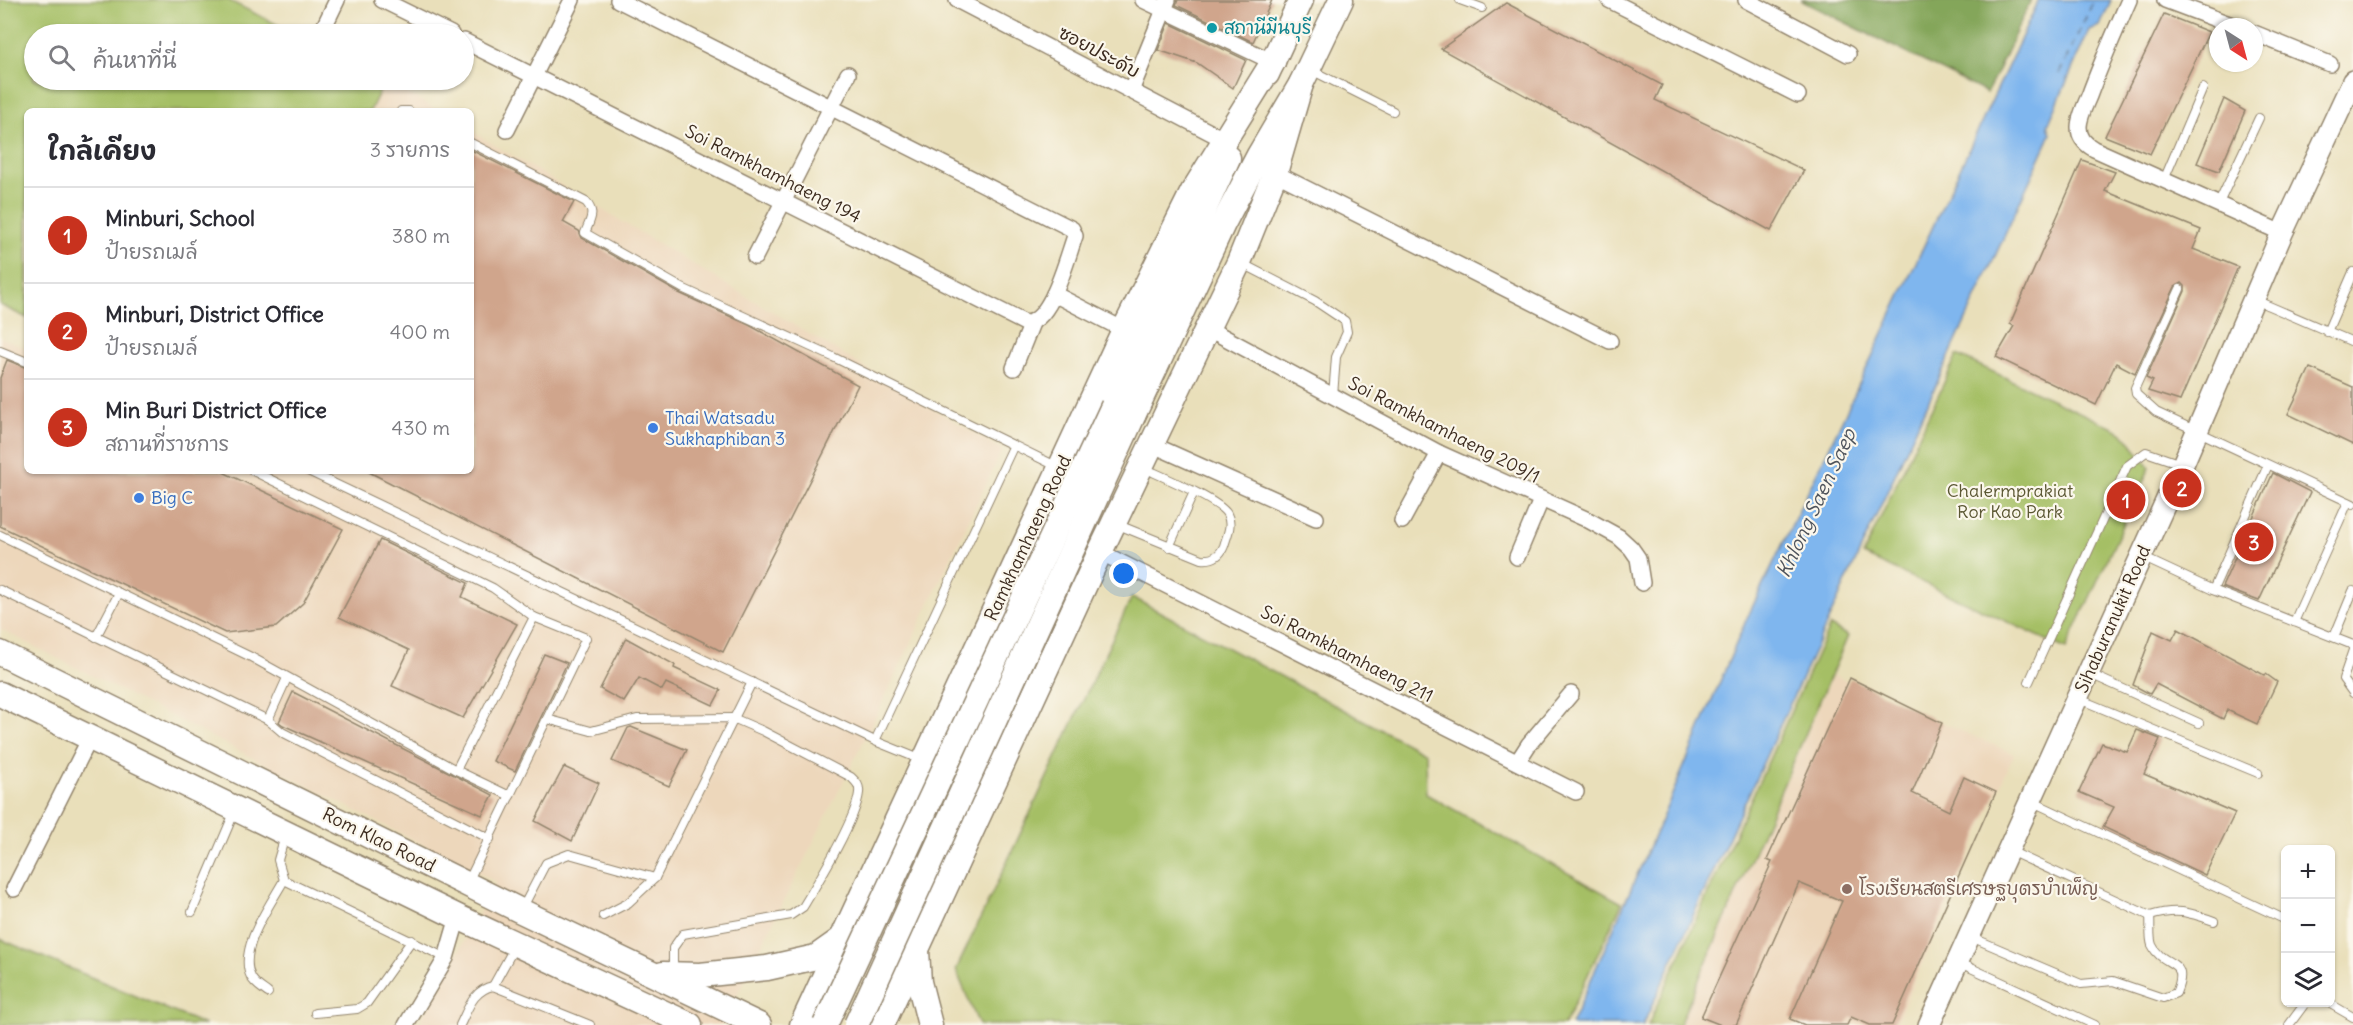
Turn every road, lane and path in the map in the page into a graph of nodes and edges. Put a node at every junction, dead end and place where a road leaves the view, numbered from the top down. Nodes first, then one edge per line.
1 (337, 0) edge
2 (382, 0) edge
3 (572, 0) edge
4 (618, 0) edge
5 (957, 0) edge
6 (1143, 0) edge
7 (1301, 0) edge
8 (1341, 0) edge
9 (1460, 0) edge
10 (1609, 0) edge
11 (1746, 0) edge
12 (2129, 0) edge
13 (2165, 0) edge
14 (1166, 5) edge
15 (1482, 8) dead end
16 (2213, 18) edge
17 (325, 24) edge
18 (431, 24) edge
19 (2263, 37) edge
20 (474, 46) edge
21 (1848, 54) dead end
22 (1273, 62) junction
23 (2330, 64) dead end
24 (848, 74) dead end
25 (533, 76) junction
26 (1304, 76) junction
27 (2353, 81) edge
28 (2203, 88) dead end
29 (1131, 91) junction
30 (1798, 94) dead end
31 (830, 107) junction
32 (1393, 111) dead end
33 (2259, 118) dead end
34 (507, 130) dead end
35 (1223, 140) junction
36 (474, 145) edge
37 (1275, 173) junction
38 (2164, 180) junction
39 (784, 202) junction
40 (2218, 205) junction
41 (2282, 233) junction
42 (755, 257) dead end
43 (1239, 262) junction
44 (2353, 272) edge
45 (2180, 289) dead end
46 (1054, 294) junction
47 (2254, 300) junction
48 (1032, 323) junction
49 (1207, 328) junction
50 (1124, 330) junction
51 (2326, 332) junction
52 (1610, 341) dead end
53 (2353, 342) edge
54 (0, 351) edge
55 (24, 361) edge
56 (1014, 368) dead end
57 (1333, 396) junction
58 (1123, 411) junction
59 (2196, 431) junction
60 (1150, 444) junction
61 (1013, 447) junction
62 (1439, 453) junction
63 (2183, 464) junction
64 (2268, 465) junction
65 (1140, 466) junction
66 (1061, 468) junction
67 (260, 474) edge
68 (314, 474) edge
69 (1194, 492) junction
70 (1541, 500) junction
71 (2350, 503) edge
72 (1316, 518) dead end
73 (1402, 521) dead end
74 (1114, 523) junction
75 (0, 535) edge
76 (1169, 546) junction
77 (1100, 552) junction
78 (2141, 556) junction
79 (1517, 557) dead end
80 (1642, 583) dead end
81 (0, 590) edge
82 (2212, 590) junction
83 (2353, 591) edge
84 (119, 593) junction
85 (534, 617) junction
86 (2294, 622) junction
87 (96, 637) junction
88 (2334, 637) junction
89 (2353, 645) edge
90 (2353, 650) edge
91 (0, 653) edge
92 (2089, 673) junction
93 (287, 678) junction
94 (752, 682) junction
95 (2029, 682) dead end
96 (2353, 693) edge
97 (0, 694) edge
98 (1571, 694) dead end
99 (2077, 698) junction
100 (733, 718) junction
101 (547, 719) junction
102 (268, 720) junction
103 (2199, 723) dead end
104 (90, 738) junction
105 (875, 741) junction
106 (924, 761) junction
107 (1518, 761) junction
108 (456, 770) junction
109 (2258, 773) dead end
110 (1576, 792) dead end
111 (510, 796) junction
112 (2032, 801) junction
113 (236, 809) junction
114 (286, 833) junction
115 (489, 839) junction
116 (2009, 850) junction
117 (655, 878) junction
118 (284, 880) junction
119 (467, 884) junction
120 (14, 889) dead end
121 (865, 889) junction
122 (521, 911) junction
123 (192, 912) dead end
124 (603, 916) dead end
125 (2151, 916) junction
126 (458, 917) junction
127 (2281, 918) edge
128 (2214, 921) dead end
129 (928, 924) junction
130 (1970, 937) junction
131 (412, 940) junction
132 (841, 940) junction
133 (516, 944) junction
134 (917, 948) junction
135 (446, 958) junction
136 (1958, 962) junction
137 (664, 974) junction
138 (493, 986) junction
139 (268, 993) dead end
140 (2302, 1007) edge
141 (2335, 1007) edge
142 (315, 1012) dead end
143 (2353, 1017) edge
144 (667, 1019) edge
145 (406, 1025) edge
146 (460, 1025) edge
147 (590, 1025) edge
148 (690, 1025) edge
149 (759, 1025) edge
150 (802, 1025) edge
151 (825, 1025) edge
152 (856, 1025) edge
153 (882, 1025) edge
154 (930, 1025) edge
155 (1929, 1025) edge
156 (2095, 1025) edge
157 (2289, 1025) edge

1 - 17 street
2 - 18 street
3 - 25 street
4 - 31 street
5 - 29 street, ซอยประดับ
6 - 14 street
7 - 22 main road, Ramkhamhaeng Road
8 - 26 main road, Ramkhamhaeng Road
9 - 15 lane
10 - 30 street
11 - 21 street
12 - 38 street
13 - 16 street
14 - 22 street
14 - 29 street
19 - 23 street
20 - 25 street, Soi Ramkhamhaeng 194
22 - 35 main road, Ramkhamhaeng Road
22 - 58 main road, Ramkhamhaeng Road
24 - 31 street
25 - 34 street
25 - 39 street, Soi Ramkhamhaeng 194
26 - 32 lane
26 - 37 main road, Ramkhamhaeng Road
26 - 58 main road, Ramkhamhaeng Road
27 - 41 main road, Sihaburanukit Road
28 - 38 lane
29 - 35 street, ซอยประดับ
31 - 39 street
31 - 46 street
33 - 40 lane
35 - 50 main road, Ramkhamhaeng Road
36 - 61 lane
37 - 43 main road, Ramkhamhaeng Road
37 - 52 street
38 - 40 street
39 - 42 street
39 - 48 street, Soi Ramkhamhaeng 194
40 - 41 street
41 - 47 main road, Sihaburanukit Road
43 - 49 main road, Ramkhamhaeng Road
43 - 57 lane
44 - 51 lane
45 - 59 lane
46 - 48 street
46 - 50 street
47 - 51 lane
47 - 59 main road, Sihaburanukit Road
48 - 56 street
49 - 57 street, Soi Ramkhamhaeng 209/1
49 - 60 main road, Ramkhamhaeng Road
50 - 66 main road, Ramkhamhaeng Road
51 - 53 lane
54 - 55 lane
57 - 62 street, Soi Ramkhamhaeng 209/1
58 - 151 main road, Ramkhamhaeng Road, bridge
58 - 152 main road, Ramkhamhaeng Road, bridge
59 - 63 main road, Sihaburanukit Road
59 - 64 lane
60 - 65 main road, Ramkhamhaeng Road
60 - 72 street
61 - 66 lane
61 - 105 lane
62 - 70 street, Soi Ramkhamhaeng 209/1
62 - 73 street
63 - 78 main road, Sihaburanukit Road
63 - 95 lane
64 - 71 lane
64 - 82 lane
65 - 69 lane
65 - 74 main road, Ramkhamhaeng Road
66 - 106 main road, Ramkhamhaeng Road
67 - 85 lane
68 - 94 lane
69 - 76 lane
69 - 76 lane
70 - 79 street
70 - 80 street, Soi Ramkhamhaeng 209/1
71 - 86 lane
74 - 76 lane
74 - 77 main road, Ramkhamhaeng Road
75 - 84 lane
77 - 107 street, Soi Ramkhamhaeng 211
77 - 129 main road, Ramkhamhaeng Road
78 - 82 lane
78 - 92 main road, Sihaburanukit Road
81 - 87 lane
82 - 86 lane
83 - 88 lane
84 - 87 lane
84 - 93 lane
85 - 101 lane
85 - 108 lane
86 - 88 lane
87 - 102 lane
88 - 89 lane
90 - 96 lane
91 - 119 main road, Rom Klao Road
92 - 99 main road, Sihaburanukit Road
92 - 103 lane
93 - 102 lane
93 - 108 lane
94 - 100 lane
94 - 105 lane
97 - 104 main road, Rom Klao Road
98 - 107 street
99 - 109 lane
99 - 112 main road, Sihaburanukit Road
100 - 101 lane
100 - 117 lane
100 - 137 lane
101 - 111 lane
102 - 115 lane
104 - 113 main road, Rom Klao Road
104 - 120 street
105 - 106 lane
106 - 121 main road, Ramkhamhaeng Road
107 - 110 street, Soi Ramkhamhaeng 211
108 - 111 lane
111 - 115 lane
112 - 116 main road, Sihaburanukit Road
112 - 127 lane
113 - 114 main road, Rom Klao Road
113 - 123 lane
114 - 118 lane
114 - 126 main road, Rom Klao Road
115 - 119 lane
116 - 125 lane
116 - 130 main road, Sihaburanukit Road
117 - 122 lane
117 - 124 lane
118 - 131 lane
118 - 139 lane
119 - 122 main road, Rom Klao Road
121 - 129 main road
121 - 132 main road, Ramkhamhaeng Road
122 - 137 main road, Rom Klao Road
125 - 128 lane
125 - 130 lane
126 - 133 main road, Rom Klao Road
126 - 135 street
129 - 134 main road, Ramkhamhaeng Road
130 - 136 main road, Sihaburanukit Road
131 - 135 lane
131 - 142 lane
132 - 137 main road
132 - 150 main road, Ramkhamhaeng Road
133 - 138 lane
133 - 144 main road, Rom Klao Road
134 - 153 main road, Ramkhamhaeng Road
134 - 154 main road
135 - 145 street
136 - 155 main road, Sihaburanukit Road
136 - 156 lane
137 - 149 main road, Rom Klao Road
138 - 146 lane
138 - 147 lane
140 - 157 lane
141 - 143 lane
144 - 148 main road, Rom Klao Road

